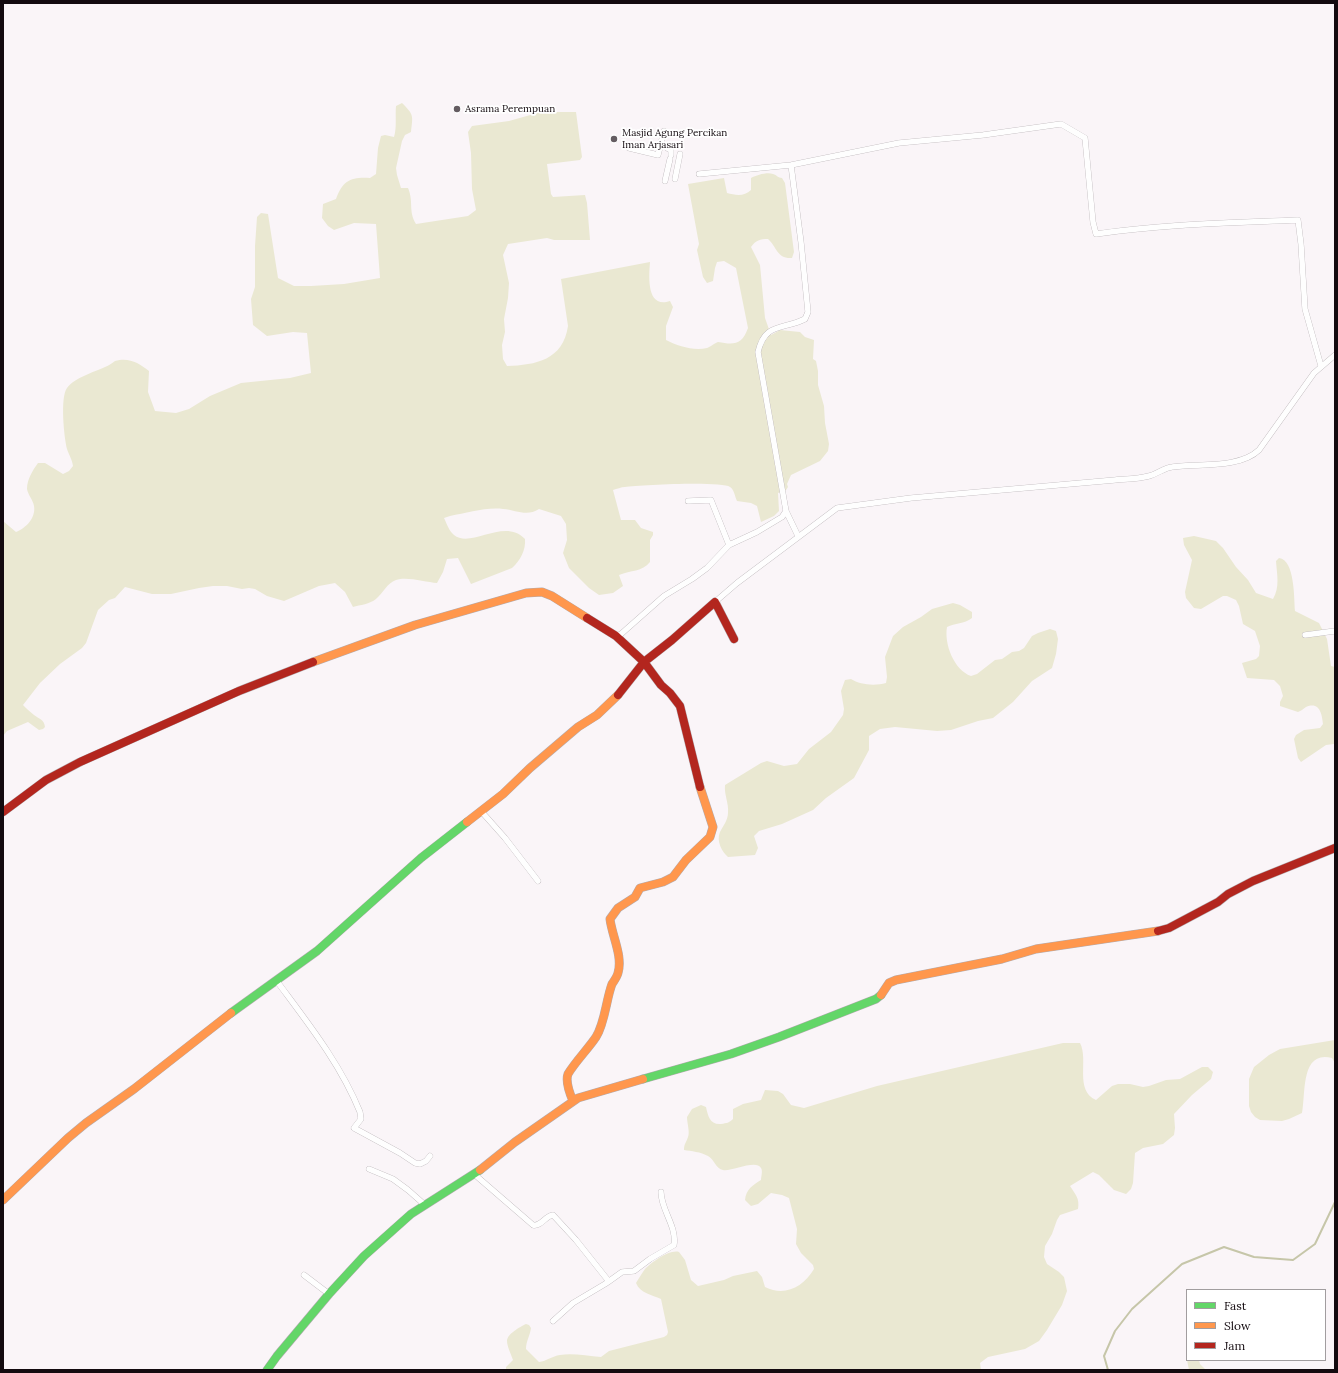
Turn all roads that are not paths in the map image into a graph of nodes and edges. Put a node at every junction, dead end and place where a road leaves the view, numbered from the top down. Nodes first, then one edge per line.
1 (664, 131) dead end
2 (663, 147) junction
3 (629, 148) dead end
4 (680, 154) dead end
5 (673, 160) junction
6 (791, 165) junction
7 (672, 173) junction
8 (699, 174) dead end
9 (665, 181) dead end
10 (1335, 355) edge
11 (1321, 366) junction
12 (688, 500) dead end
13 (786, 511) junction
14 (798, 536) junction
15 (729, 545) junction
16 (715, 602) junction
17 (1335, 630) edge
18 (1306, 635) dead end
19 (616, 636) junction
20 (734, 639) dead end
21 (644, 662) junction
22 (481, 811) junction
23 (3, 812) edge
24 (1335, 848) edge
25 (538, 880) dead end
26 (276, 980) junction
27 (573, 1101) junction
28 (430, 1156) dead end
29 (369, 1169) dead end
30 (474, 1174) junction
31 (661, 1192) dead end
32 (3, 1200) edge
33 (425, 1205) junction
34 (304, 1275) dead end
35 (608, 1282) junction
36 (329, 1294) junction
37 (552, 1321) dead end
38 (267, 1370) edge

1 - 2 street
2 - 3 street
2 - 5 street
4 - 5 street
5 - 7 street
5 - 7 street
6 - 8 street
6 - 11 street
6 - 13 street
7 - 9 street
10 - 11 street
11 - 14 street
12 - 15 street
13 - 14 street
13 - 15 street
14 - 16 street
15 - 19 street
16 - 20 street
16 - 21 street
17 - 18 street
19 - 21 street
19 - 23 street
21 - 22 street
21 - 27 street
22 - 25 street
22 - 26 street
24 - 27 street
26 - 28 street
26 - 32 street
27 - 30 street
29 - 33 street
30 - 33 street
30 - 35 street
31 - 35 street
33 - 36 street
34 - 36 street
35 - 37 street
36 - 38 street

